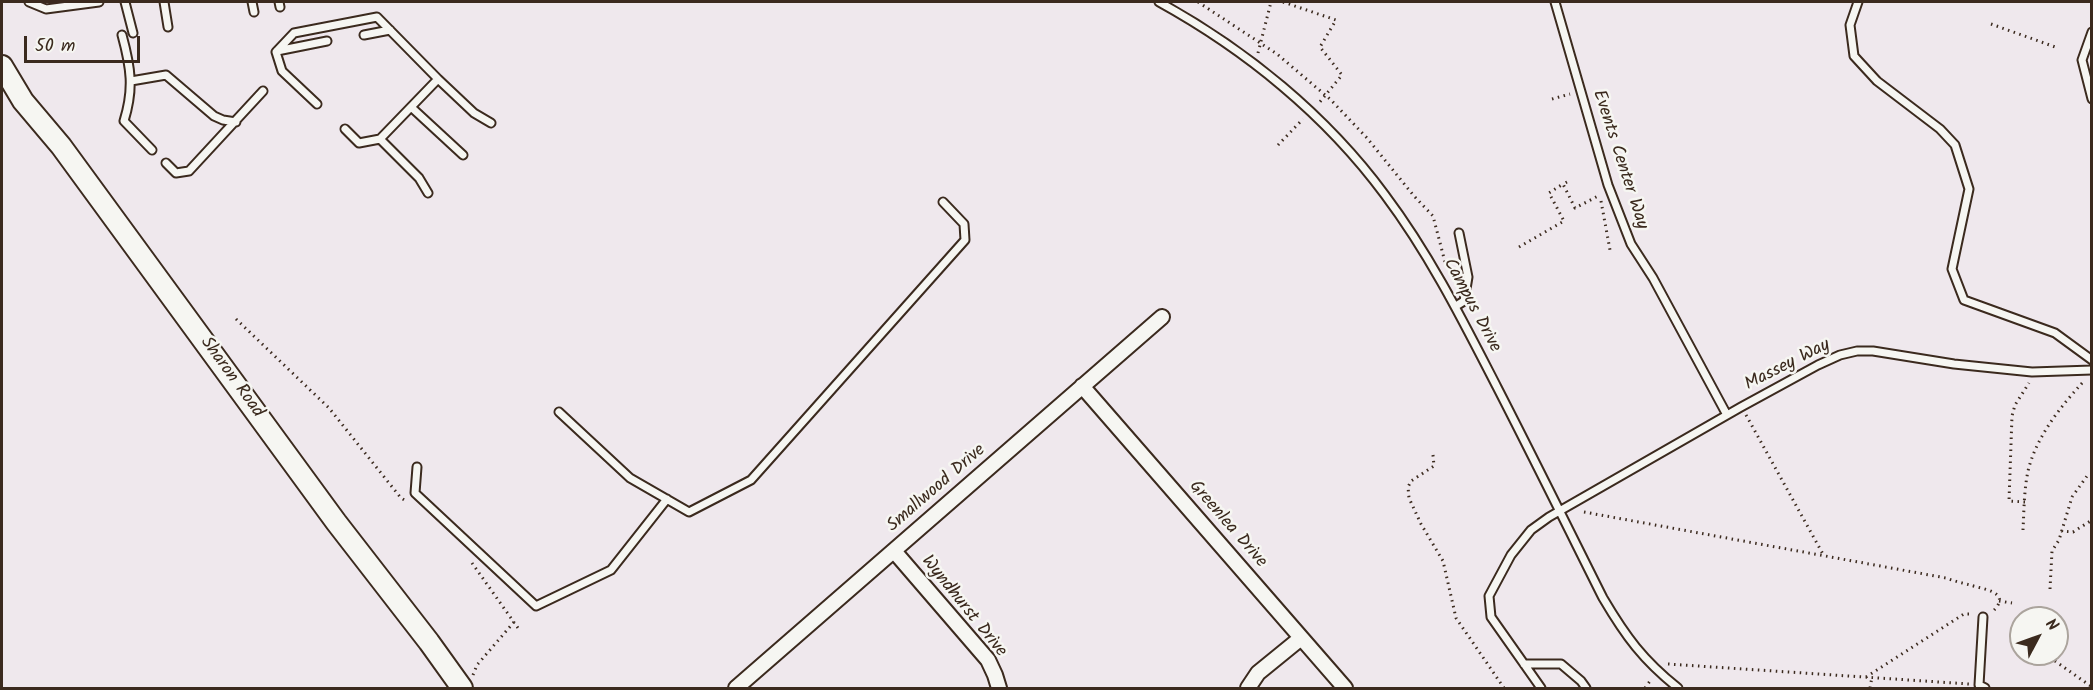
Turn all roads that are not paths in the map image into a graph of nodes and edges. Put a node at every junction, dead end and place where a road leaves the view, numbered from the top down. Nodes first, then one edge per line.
1 (29, 2) edge
2 (99, 2) edge
3 (125, 2) edge
4 (164, 2) edge
5 (252, 2) edge
6 (1159, 2) edge
7 (1555, 2) edge
8 (1858, 2) edge
9 (254, 12) dead end
10 (168, 27) dead end
11 (390, 30) junction
12 (2091, 32) edge
13 (133, 33) dead end
14 (123, 35) dead end
15 (364, 35) dead end
16 (327, 41) dead end
17 (276, 52) junction
18 (2, 66) edge
19 (438, 79) junction
20 (131, 81) junction
21 (263, 91) dead end
22 (2091, 99) edge
23 (317, 104) dead end
24 (411, 107) junction
25 (236, 122) junction
26 (491, 123) dead end
27 (345, 129) dead end
28 (380, 139) junction
29 (152, 150) dead end
30 (462, 155) dead end
31 (166, 164) dead end
32 (428, 193) dead end
33 (943, 202) dead end
34 (1459, 233) dead end
35 (1455, 306) junction
36 (1162, 317) dead end
37 (2091, 360) edge
38 (2091, 370) edge
39 (1082, 386) junction
40 (559, 412) dead end
41 (1727, 415) junction
42 (417, 467) dead end
43 (667, 499) junction
44 (1560, 512) junction
45 (894, 551) junction
46 (1983, 617) road end
47 (1301, 639) junction
48 (1524, 664) junction
49 (754, 673) junction
50 (1982, 687) edge
51 (462, 688) edge
52 (736, 688) edge
53 (753, 688) edge
54 (999, 688) edge
55 (1248, 688) edge
56 (1345, 688) edge
57 (1541, 688) edge
58 (1586, 688) edge
59 (1678, 688) edge

1 - 2 lane
3 - 13 lane
4 - 10 lane
5 - 9 lane
6 - 35 lane, Campus Drive
7 - 41 lane, Events Center Way
8 - 37 lane
11 - 15 lane
11 - 17 lane
11 - 19 lane
12 - 22 lane
14 - 20 lane
16 - 17 lane
17 - 23 lane
18 - 51 street, Sharon Road
19 - 24 lane
19 - 26 lane
20 - 25 lane
20 - 29 lane
21 - 25 lane
24 - 28 lane
24 - 30 lane
25 - 31 lane
27 - 28 lane
28 - 32 lane
33 - 43 lane
34 - 35 lane
35 - 44 lane, Campus Drive
36 - 39 street, Smallwood Drive
38 - 41 lane, Massey Way
39 - 45 street, Smallwood Drive
39 - 47 street, Greenlea Drive
40 - 43 lane
41 - 44 lane, Massey Way
42 - 43 lane
44 - 48 lane, Massey Way
44 - 59 lane, Campus Drive
45 - 49 street, Smallwood Drive
45 - 54 street, Wyndhurst Drive
46 - 50 lane
47 - 55 street
47 - 56 street, Greenlea Drive
48 - 57 lane, Massey Way
48 - 58 lane
49 - 52 street, Smallwood Drive
49 - 53 street

